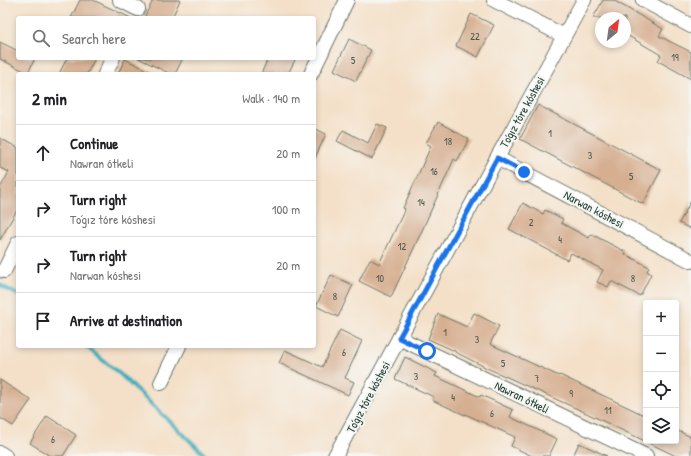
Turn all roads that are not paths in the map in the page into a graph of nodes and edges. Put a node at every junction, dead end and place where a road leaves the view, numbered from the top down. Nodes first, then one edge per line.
1 (120, 0) edge
2 (347, 0) edge
3 (494, 0) edge
4 (584, 0) edge
5 (643, 0) edge
6 (138, 9) edge
7 (691, 26) edge
8 (564, 36) junction
9 (112, 60) edge
10 (106, 72) edge
11 (312, 72) edge
12 (497, 158) junction
13 (16, 247) edge
14 (691, 261) edge
15 (4, 271) dead end
16 (399, 338) junction
17 (178, 348) edge
18 (161, 383) dead end
19 (0, 453) edge
20 (5, 456) edge
21 (335, 456) edge
22 (646, 456) edge

1 - 6 street
2 - 11 street
3 - 8 street
4 - 8 street, Toǵız tóre kóshesi
5 - 7 street
8 - 12 street, Toǵız tóre kóshesi
9 - 10 street
12 - 14 street, Narwan kóshesi
12 - 16 street, Toǵız tóre kóshesi
13 - 15 street
16 - 21 street, Toǵız tóre kóshesi
16 - 22 street, Nawran ótkeli
17 - 18 street
19 - 20 street

